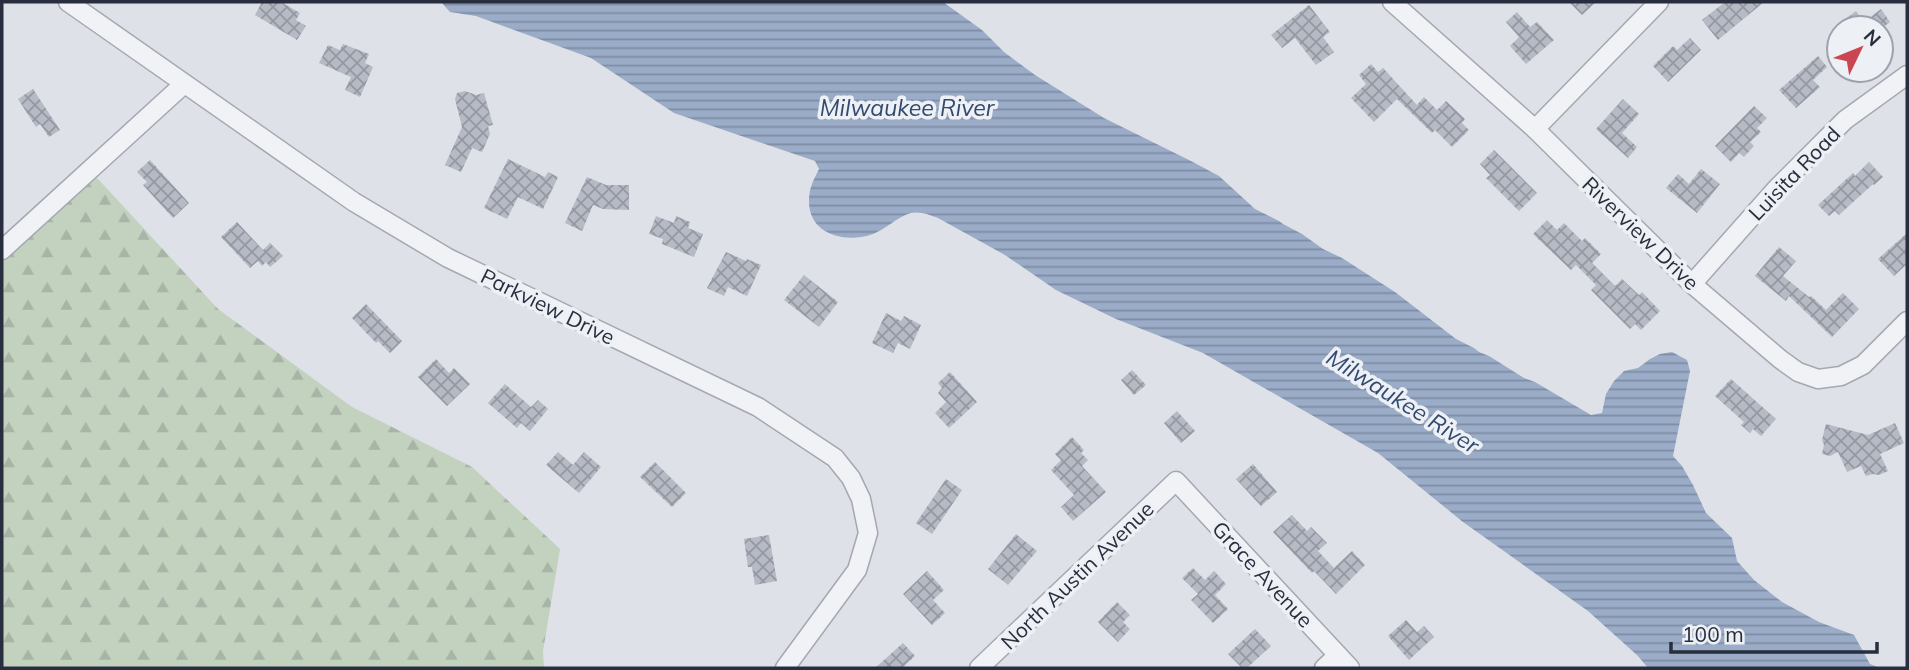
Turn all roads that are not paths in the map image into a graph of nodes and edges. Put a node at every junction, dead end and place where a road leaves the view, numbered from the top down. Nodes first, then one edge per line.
1 (68, 2) edge
2 (1391, 2) edge
3 (1659, 2) edge
4 (1907, 75) edge
5 (184, 85) junction
6 (1535, 129) junction
7 (2, 250) edge
8 (1692, 284) junction
9 (1907, 321) edge
10 (1175, 481) joint
11 (1344, 662) edge
12 (785, 668) edge
13 (979, 668) edge
14 (1324, 668) edge

1 - 5 street, Parkview Drive
2 - 6 street, Riverview Drive
3 - 6 street
4 - 8 street, Luisita Road
5 - 7 street
5 - 12 street, Parkview Drive
6 - 8 street, Riverview Drive
8 - 9 street, Riverview Drive
10 - 11 street, Grace Avenue
10 - 13 street, North Austin Avenue
11 - 14 street

